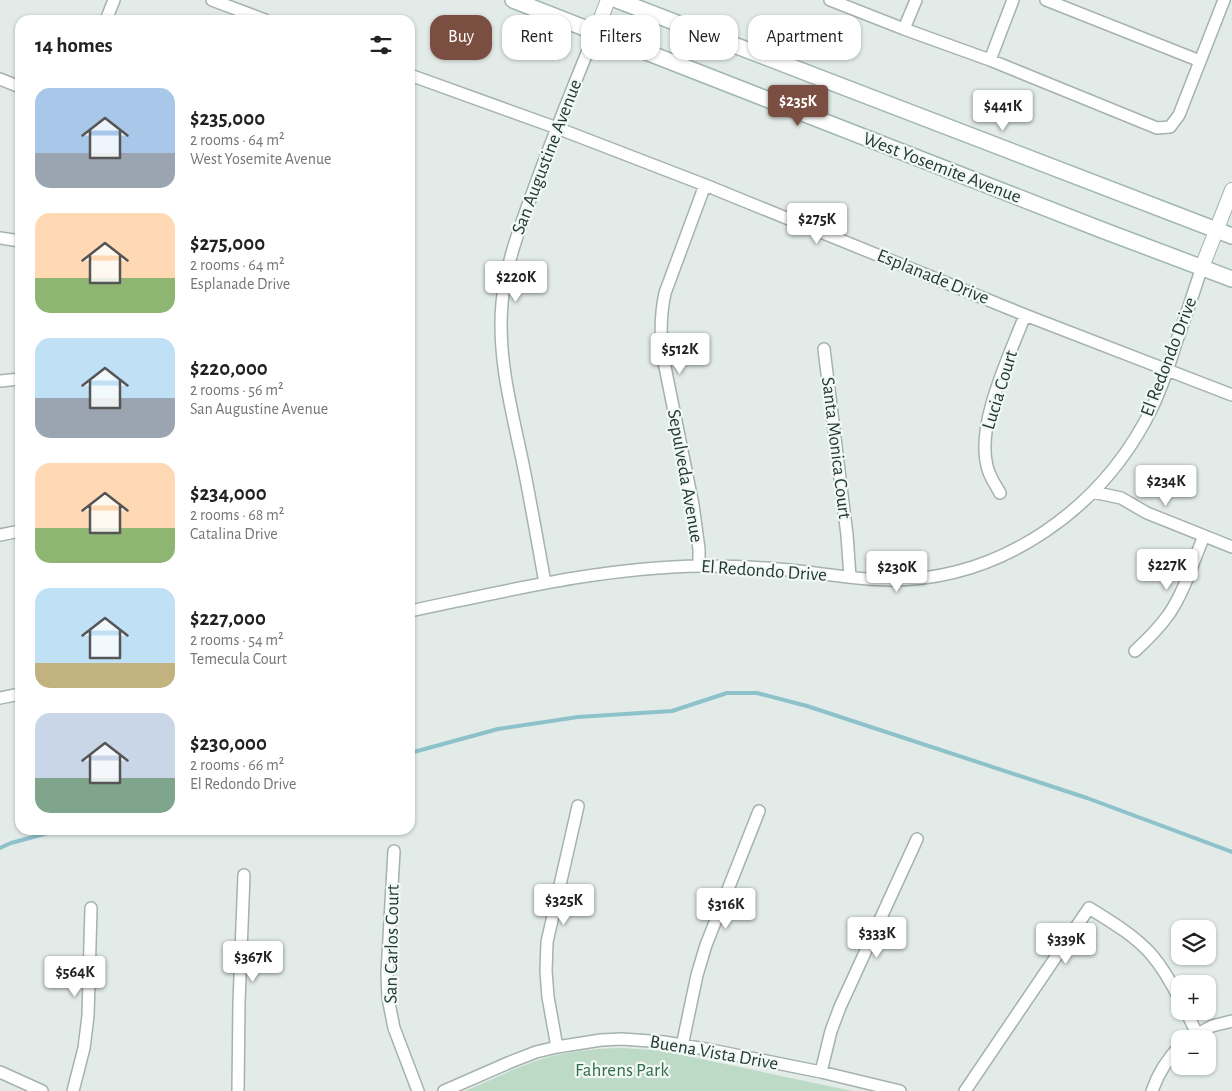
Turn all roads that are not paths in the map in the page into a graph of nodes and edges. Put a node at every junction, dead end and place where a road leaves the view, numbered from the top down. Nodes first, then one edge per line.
1 (114, 0) edge
2 (212, 0) edge
3 (513, 0) edge
4 (608, 0) edge
5 (617, 0) edge
6 (830, 0) edge
7 (916, 0) edge
8 (1013, 0) edge
9 (1046, 0) edge
10 (1224, 0) edge
11 (108, 15) edge
12 (252, 15) edge
13 (602, 15) edge
14 (581, 25) edge
15 (904, 29) junction
16 (660, 56) edge
17 (584, 60) edge
18 (990, 60) junction
19 (1200, 61) junction
20 (0, 79) edge
21 (415, 79) edge
22 (15, 85) edge
23 (557, 128) junction
24 (706, 185) junction
25 (1232, 190) edge
26 (1216, 230) junction
27 (1232, 236) edge
28 (0, 238) edge
29 (15, 240) edge
30 (1202, 267) junction
31 (1232, 279) edge
32 (1025, 315) junction
33 (824, 349) dead end
34 (1168, 370) junction
35 (15, 380) edge
36 (0, 381) edge
37 (1232, 395) edge
38 (1093, 492) junction
39 (1000, 493) dead end
40 (15, 531) edge
41 (0, 535) edge
42 (1204, 536) junction
43 (1232, 547) edge
44 (699, 566) junction
45 (850, 578) junction
46 (545, 583) junction
47 (415, 610) edge
48 (1135, 651) dead end
49 (15, 695) edge
50 (0, 698) edge
51 (578, 806) dead end
52 (759, 810) dead end
53 (917, 839) dead end
54 (394, 851) dead end
55 (244, 875) dead end
56 (92, 908) dead end
57 (1171, 984) edge
58 (1232, 1021) edge
59 (1204, 1030) edge
60 (682, 1046) junction
61 (557, 1047) junction
62 (1171, 1056) edge
63 (0, 1072) edge
64 (821, 1072) junction
65 (42, 1091) edge
66 (73, 1091) edge
67 (238, 1091) edge
68 (418, 1091) edge
69 (444, 1091) edge
70 (900, 1091) edge
71 (965, 1091) edge
72 (1152, 1091) edge

1 - 11 street
2 - 12 street
3 - 14 main road, West Yosemite Avenue
4 - 13 street, San Augustine Avenue
5 - 26 main road
6 - 15 street
7 - 15 street
8 - 18 street
9 - 19 street
10 - 19 street
15 - 18 street
16 - 30 main road, West Yosemite Avenue
17 - 23 street, San Augustine Avenue
18 - 19 street
20 - 22 street
21 - 23 street, Esplanade Drive
23 - 24 street, Esplanade Drive
23 - 46 street, San Augustine Avenue
24 - 32 street, Esplanade Drive
24 - 44 street, Sepulveda Avenue
25 - 26 street, El Redondo Drive
26 - 27 main road
26 - 30 street, El Redondo Drive
28 - 29 street
30 - 31 main road, West Yosemite Avenue
30 - 34 street, El Redondo Drive
32 - 34 street, Esplanade Drive
32 - 39 street, Lucia Court
33 - 45 street, Santa Monica Court
34 - 37 street, Esplanade Drive
34 - 38 street, El Redondo Drive
35 - 36 street
38 - 42 street
38 - 45 street, El Redondo Drive
40 - 41 street
42 - 43 street
42 - 48 street
44 - 45 street, El Redondo Drive
44 - 46 street, El Redondo Drive
46 - 47 street, El Redondo Drive
49 - 50 street
51 - 61 street
52 - 60 street
53 - 64 street
54 - 68 street, San Carlos Court
55 - 67 street
56 - 66 street
57 - 71 street
58 - 59 street
60 - 61 street, Buena Vista Drive
60 - 64 street, Buena Vista Drive
61 - 69 street, Buena Vista Drive
62 - 72 street
63 - 65 street
64 - 70 street, Buena Vista Drive

